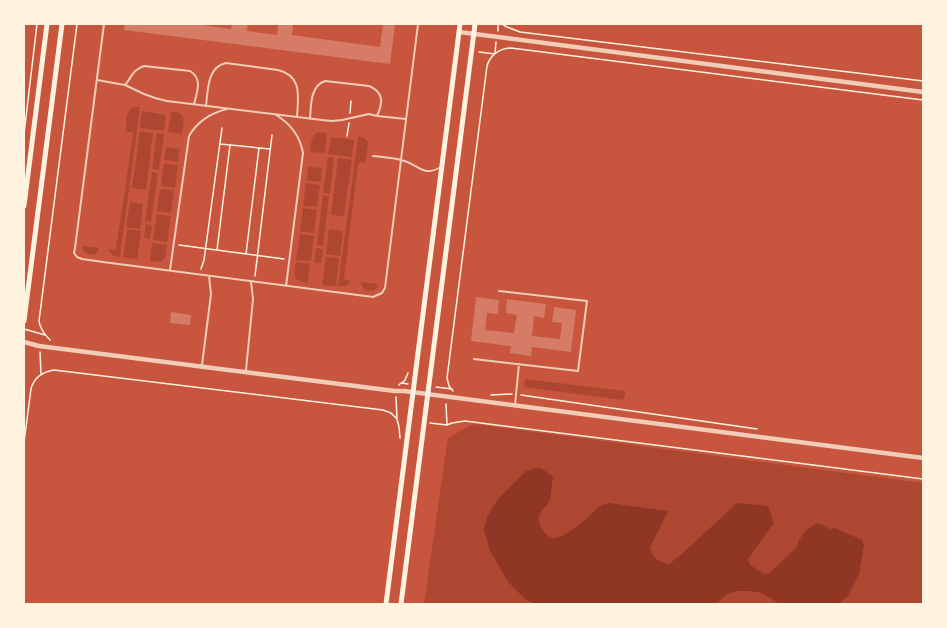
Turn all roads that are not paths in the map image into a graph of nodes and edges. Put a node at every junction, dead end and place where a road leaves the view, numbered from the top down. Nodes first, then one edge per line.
1 (47, 24) edge
2 (62, 24) edge
3 (104, 24) edge
4 (418, 24) edge
5 (460, 24) edge
6 (475, 24) edge
7 (459, 32) junction
8 (474, 34) junction
9 (97, 80) junction
10 (125, 85) junction
11 (923, 92) edge
12 (193, 104) junction
13 (206, 106) junction
14 (228, 108) junction
15 (275, 114) junction
16 (377, 116) junction
17 (296, 118) junction
18 (310, 119) junction
19 (406, 119) junction
20 (373, 156) dead end
21 (401, 160) junction
22 (442, 167) junction
23 (24, 206) edge
24 (170, 271) junction
25 (209, 276) junction
26 (251, 282) junction
27 (286, 286) junction
28 (499, 292) dead end
29 (24, 321) edge
30 (24, 342) edge
31 (474, 359) dead end
32 (519, 364) junction
33 (197, 366) junction
34 (242, 371) junction
35 (413, 393) junction
36 (428, 395) junction
37 (515, 406) junction
38 (923, 458) edge
39 (386, 604) edge
40 (401, 604) edge

1 - 23 main road
2 - 29 main road
3 - 9 lane
4 - 19 lane
5 - 7 main road
6 - 8 main road
7 - 8 street
7 - 22 main road
8 - 11 street
8 - 36 main road
9 - 10 lane
9 - 24 lane
10 - 12 lane
10 - 12 lane
12 - 13 lane
13 - 14 lane
13 - 17 lane
14 - 15 lane
14 - 24 lane
15 - 17 lane
15 - 27 lane
16 - 18 lane
16 - 18 lane
16 - 19 lane
17 - 18 lane
19 - 21 lane
20 - 21 lane
21 - 22 lane
21 - 27 lane
22 - 35 main road
24 - 25 lane
25 - 26 lane
25 - 33 lane
26 - 27 lane
26 - 34 lane
28 - 32 lane
30 - 33 street
31 - 32 lane
32 - 37 lane
33 - 34 street
34 - 35 street
35 - 36 street
35 - 39 main road
36 - 37 street
36 - 40 main road
37 - 38 street

